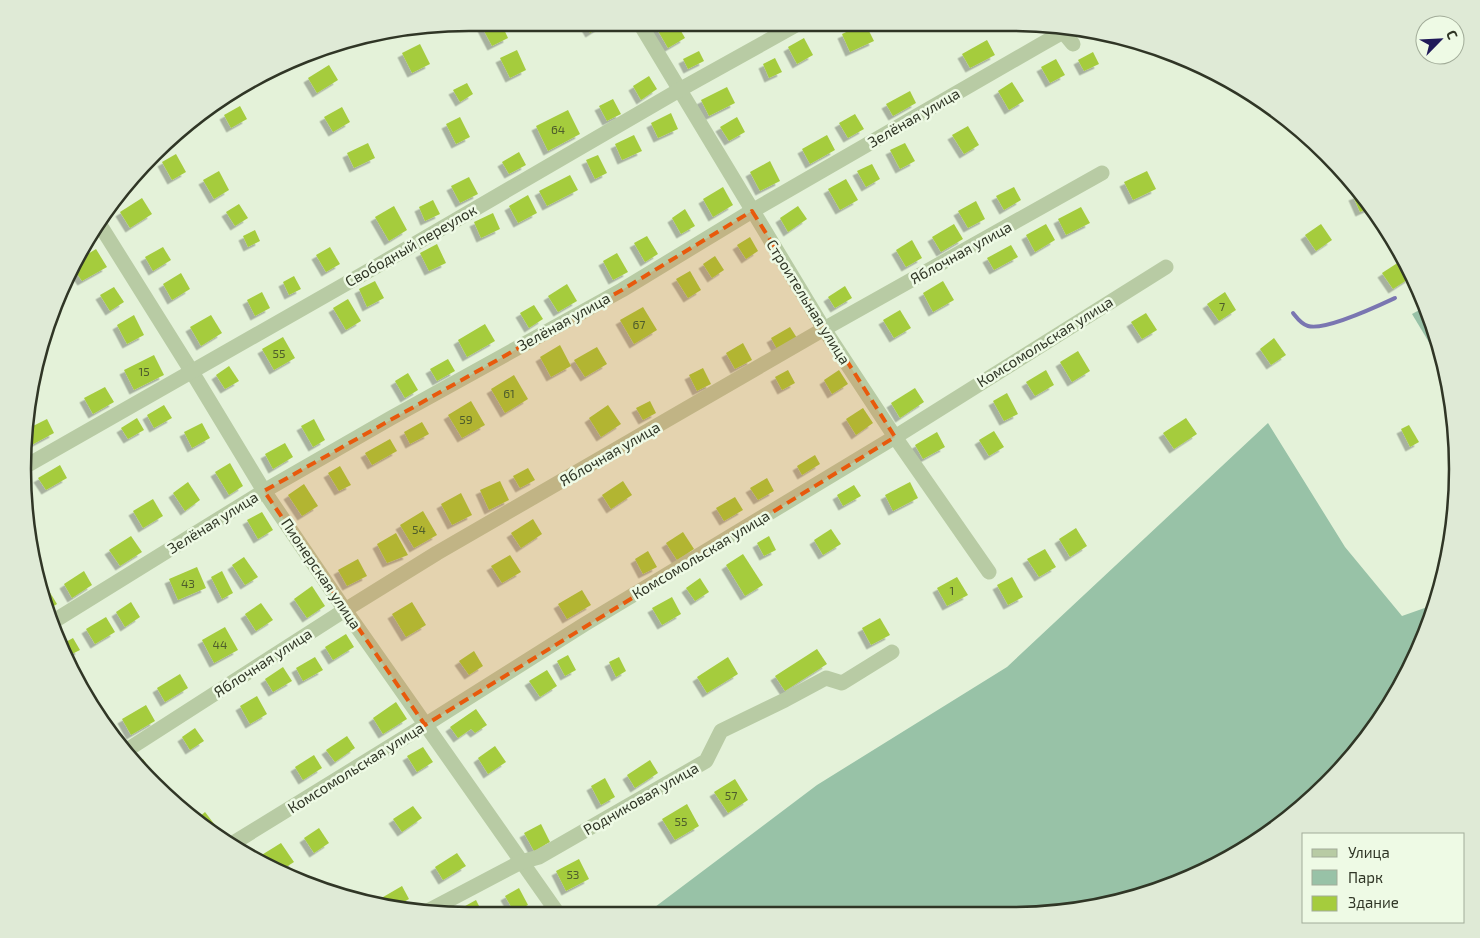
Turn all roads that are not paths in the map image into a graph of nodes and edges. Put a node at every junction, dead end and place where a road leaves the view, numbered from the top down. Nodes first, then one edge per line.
1 (644, 31) edge
2 (785, 31) edge
3 (1059, 34) edge
4 (1065, 35) edge
5 (1073, 44) dead end
6 (681, 89) junction
7 (1102, 173) dead end
8 (752, 211) junction
9 (103, 229) edge
10 (1166, 266) dead end
11 (824, 329) junction
12 (192, 372) junction
13 (895, 437) junction
14 (31, 463) edge
15 (264, 491) junction
16 (990, 572) dead end
17 (345, 610) junction
18 (58, 619) edge
19 (892, 652) dead end
20 (426, 725) junction
21 (131, 747) edge
22 (238, 840) edge
23 (521, 862) junction
24 (438, 906) edge
25 (553, 907) edge

1 - 6 street, Строительная улица
2 - 6 street, Свободный переулок
3 - 8 street, Зелёная улица
4 - 5 street, Зелёная улица
6 - 8 street, Строительная улица
6 - 12 street, Свободный переулок
7 - 11 street, Яблочная улица
8 - 11 street, Строительная улица
8 - 15 street, Зелёная улица
9 - 12 street, Пионерская улица
10 - 13 street, Комсомольская улица
11 - 13 street, Строительная улица
11 - 17 street, Яблочная улица
12 - 14 street, Свободный переулок
12 - 15 street, Пионерская улица
13 - 16 street, Строительная улица
13 - 20 street, Комсомольская улица
15 - 17 street, Пионерская улица
15 - 18 street, Зелёная улица
17 - 20 street, Пионерская улица
17 - 21 street, Яблочная улица
19 - 23 street, Родниковая улица
20 - 22 street, Комсомольская улица
20 - 23 street, Пионерская улица
23 - 24 street, Родниковая улица
23 - 25 street, Пионерская улица

